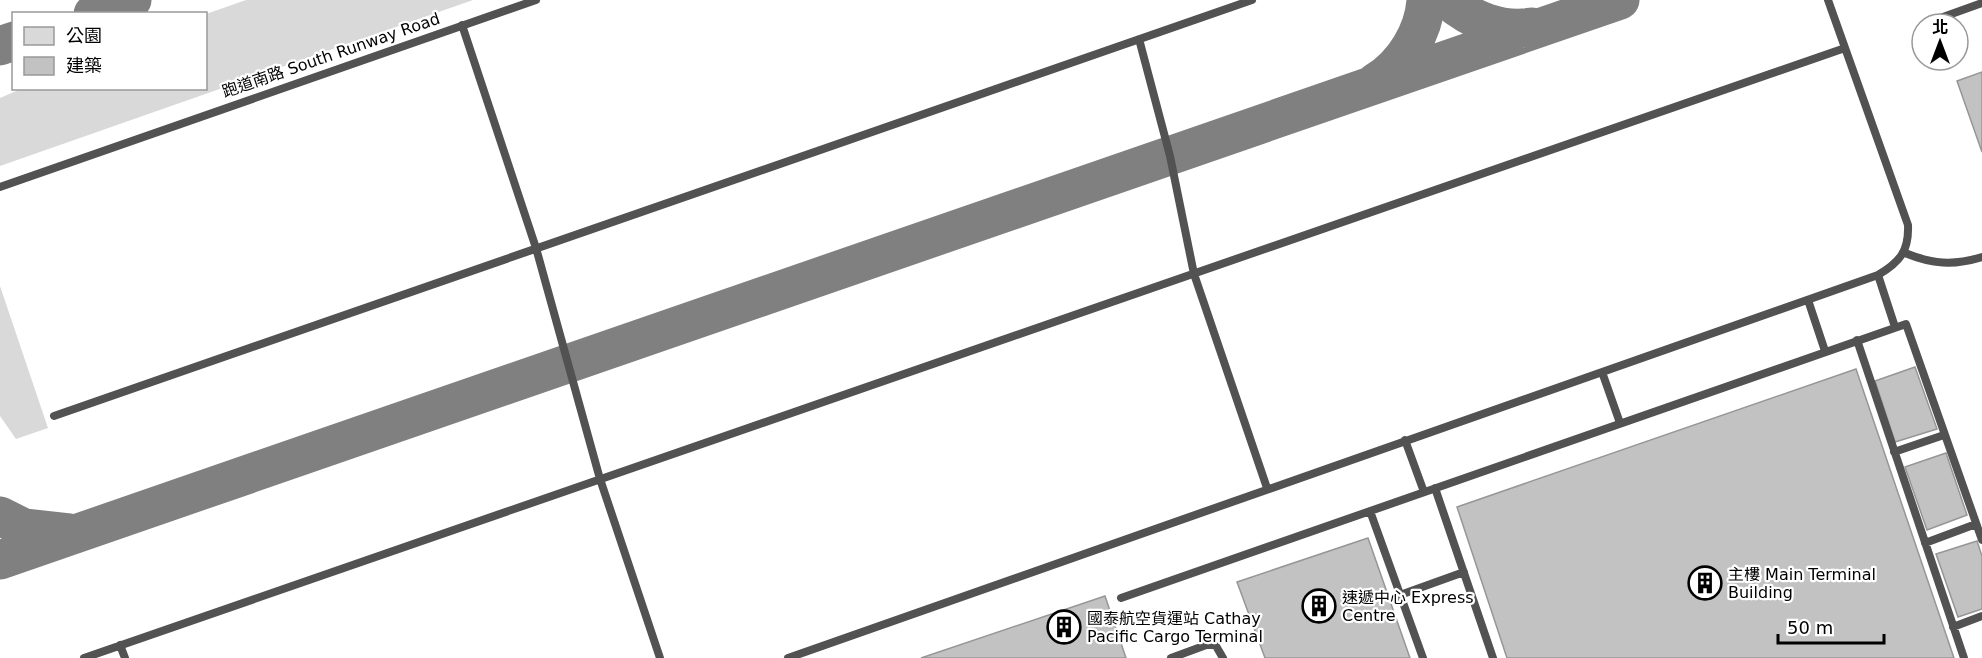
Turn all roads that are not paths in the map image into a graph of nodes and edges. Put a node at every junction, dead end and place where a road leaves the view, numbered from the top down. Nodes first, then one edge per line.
1 (536, 0) edge
2 (1252, 0) edge
3 (1828, 0) edge
4 (1982, 3) edge
5 (1957, 12) edge
6 (462, 25) junction
7 (1138, 39) junction
8 (1845, 48) junction
9 (0, 187) edge
10 (536, 248) junction
11 (1905, 253) junction
12 (1982, 256) edge
13 (1194, 274) junction
14 (1878, 275) junction
15 (1808, 300) junction
16 (1895, 327) junction
17 (1857, 340) junction
18 (1825, 351) junction
19 (1602, 372) junction
20 (54, 416) dead end
21 (1620, 423) junction
22 (1944, 435) junction
23 (1405, 440) junction
24 (1894, 452) junction
25 (600, 479) junction
26 (1267, 488) junction
27 (1435, 489) junction
28 (1424, 492) junction
29 (1370, 511) junction
30 (1977, 524) junction
31 (1982, 540) edge
32 (1925, 543) junction
33 (1464, 572) junction
34 (1400, 595) junction
35 (1121, 598) dead end
36 (1982, 616) edge
37 (1953, 627) junction
38 (120, 645) junction
39 (1492, 656) edge
40 (84, 658) edge
41 (125, 658) edge
42 (660, 658) edge
43 (788, 658) edge
44 (1171, 658) edge
45 (1223, 658) edge
46 (1423, 658) edge
47 (1483, 658) edge
48 (1964, 658) edge

1 - 6 lane, 跑道南路 South Runway Road
2 - 7 lane
3 - 8 lane
4 - 5 lane
6 - 9 lane, 跑道南路 South Runway Road
6 - 10 lane
7 - 10 lane
7 - 13 lane
8 - 11 lane
8 - 13 lane
10 - 20 lane
10 - 25 lane
11 - 12 lane
11 - 14 lane
13 - 25 lane
13 - 26 lane
14 - 15 lane
14 - 16 lane
15 - 18 lane
15 - 19 lane
16 - 17 lane
16 - 22 lane
17 - 18 lane
17 - 24 lane
18 - 21 lane
19 - 21 lane
19 - 23 lane
21 - 27 lane
22 - 24 lane
22 - 30 lane
23 - 26 lane
23 - 28 lane
24 - 32 lane
25 - 38 lane
25 - 42 lane
26 - 43 lane
27 - 28 lane
27 - 33 lane
28 - 29 lane
29 - 34 lane
29 - 35 lane
30 - 31 lane
30 - 32 lane
32 - 37 lane
33 - 34 lane
33 - 39 lane
34 - 46 lane
36 - 37 lane
37 - 48 lane
38 - 40 lane
38 - 41 lane
39 - 47 lane
44 - 45 lane

